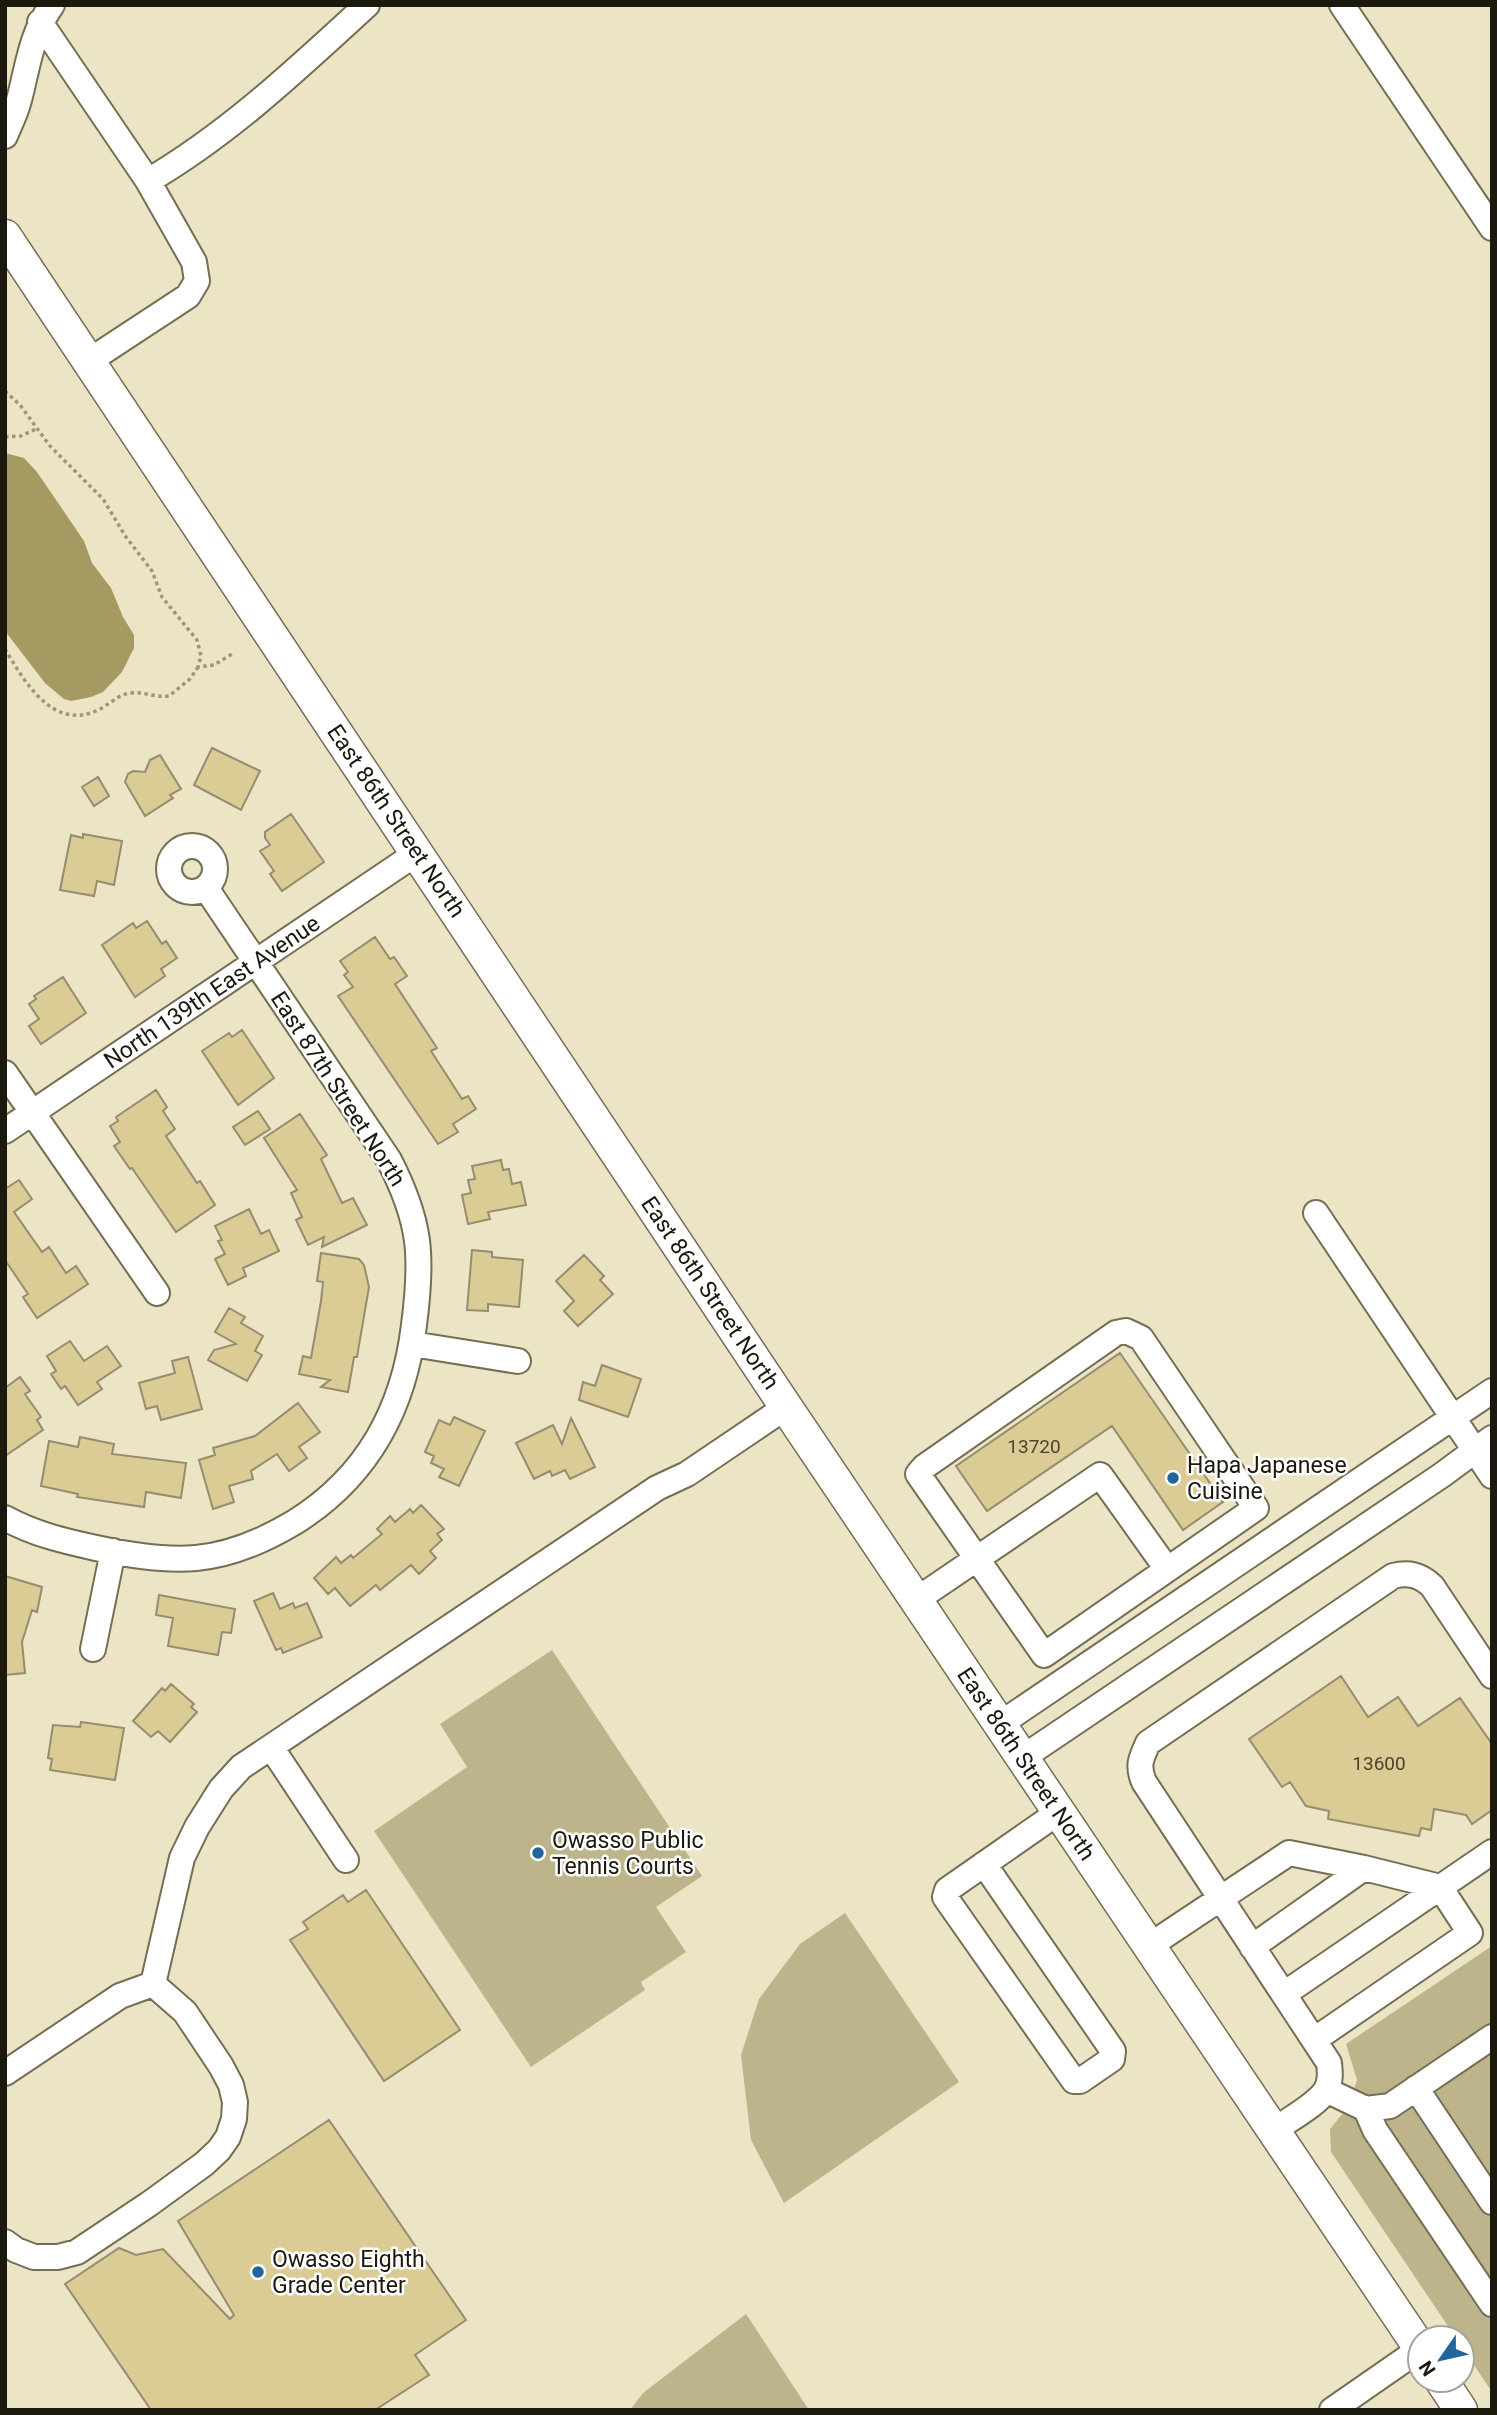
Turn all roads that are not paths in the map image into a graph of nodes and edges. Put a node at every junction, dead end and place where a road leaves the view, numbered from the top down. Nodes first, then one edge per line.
1 (367, 5) edge
2 (1342, 5) edge
3 (46, 14) edge
4 (5, 136) edge
5 (148, 181) junction
6 (1492, 228) edge
7 (5, 236) edge
8 (89, 362) junction
9 (417, 853) junction
10 (205, 888) dead end
11 (257, 963) junction
12 (5, 1073) edge
13 (32, 1112) junction
14 (5, 1131) edge
15 (1315, 1213) dead end
16 (156, 1293) dead end
17 (412, 1344) junction
18 (518, 1361) dead end
19 (1492, 1391) edge
20 (786, 1407) junction
21 (1452, 1417) junction
22 (1483, 1444) edge
23 (1492, 1476) edge
24 (5, 1518) edge
25 (113, 1551) junction
26 (975, 1558) junction
27 (1167, 1569) junction
28 (916, 1600) junction
29 (93, 1649) dead end
30 (1492, 1676) edge
31 (1000, 1724) junction
32 (271, 1746) junction
33 (1022, 1758) junction
34 (1059, 1812) junction
35 (1492, 1852) edge
36 (346, 1860) dead end
37 (984, 1864) junction
38 (1364, 1868) junction
39 (1440, 1888) junction
40 (1220, 1898) junction
41 (1149, 1947) junction
42 (1252, 1947) junction
43 (153, 1984) junction
44 (1284, 1994) junction
45 (1492, 2037) edge
46 (1314, 2040) junction
47 (5, 2073) edge
48 (1416, 2088) junction
49 (1326, 2090) junction
50 (1366, 2109) junction
51 (1273, 2131) junction
52 (1492, 2202) edge
53 (5, 2242) edge
54 (1491, 2301) edge
55 (1406, 2328) edge
56 (1406, 2359) edge
57 (1450, 2394) edge
58 (1332, 2410) edge
59 (1461, 2410) edge

1 - 5 street
2 - 6 street
3 - 4 street
3 - 5 street
5 - 8 street
7 - 8 main road, East 86th Street North
8 - 9 main road, East 86th Street North
9 - 11 street, North 139th East Avenue
9 - 20 main road, East 86th Street North
10 - 11 street, East 87th Street North
11 - 13 street, North 139th East Avenue
11 - 17 street, East 87th Street North
12 - 13 street
13 - 14 street, North 139th East Avenue
13 - 16 street
15 - 21 street
17 - 18 street
17 - 25 street, East 87th Street North
19 - 21 street
20 - 28 main road, East 86th Street North
20 - 32 street
21 - 22 street
21 - 31 street
22 - 23 street
22 - 33 street
24 - 25 street, East 87th Street North
25 - 29 street
26 - 27 street
26 - 27 street
26 - 27 street
26 - 28 street
28 - 31 main road, East 86th Street North
30 - 40 street
31 - 33 main road, East 86th Street North
32 - 36 street
32 - 43 street
33 - 34 main road, East 86th Street North
34 - 37 street
34 - 41 main road, East 86th Street North
35 - 39 street
37 - 37 street
38 - 39 street
38 - 40 street
38 - 42 street
39 - 44 street
39 - 46 street
40 - 41 street
40 - 42 street
41 - 51 main road, East 86th Street North
42 - 44 street
43 - 47 street
43 - 53 street
44 - 46 street
45 - 48 street
46 - 49 street
48 - 50 street
48 - 52 street
49 - 50 street
49 - 51 street
50 - 54 street
51 - 55 main road, East 86th Street North
56 - 58 street
57 - 59 main road

